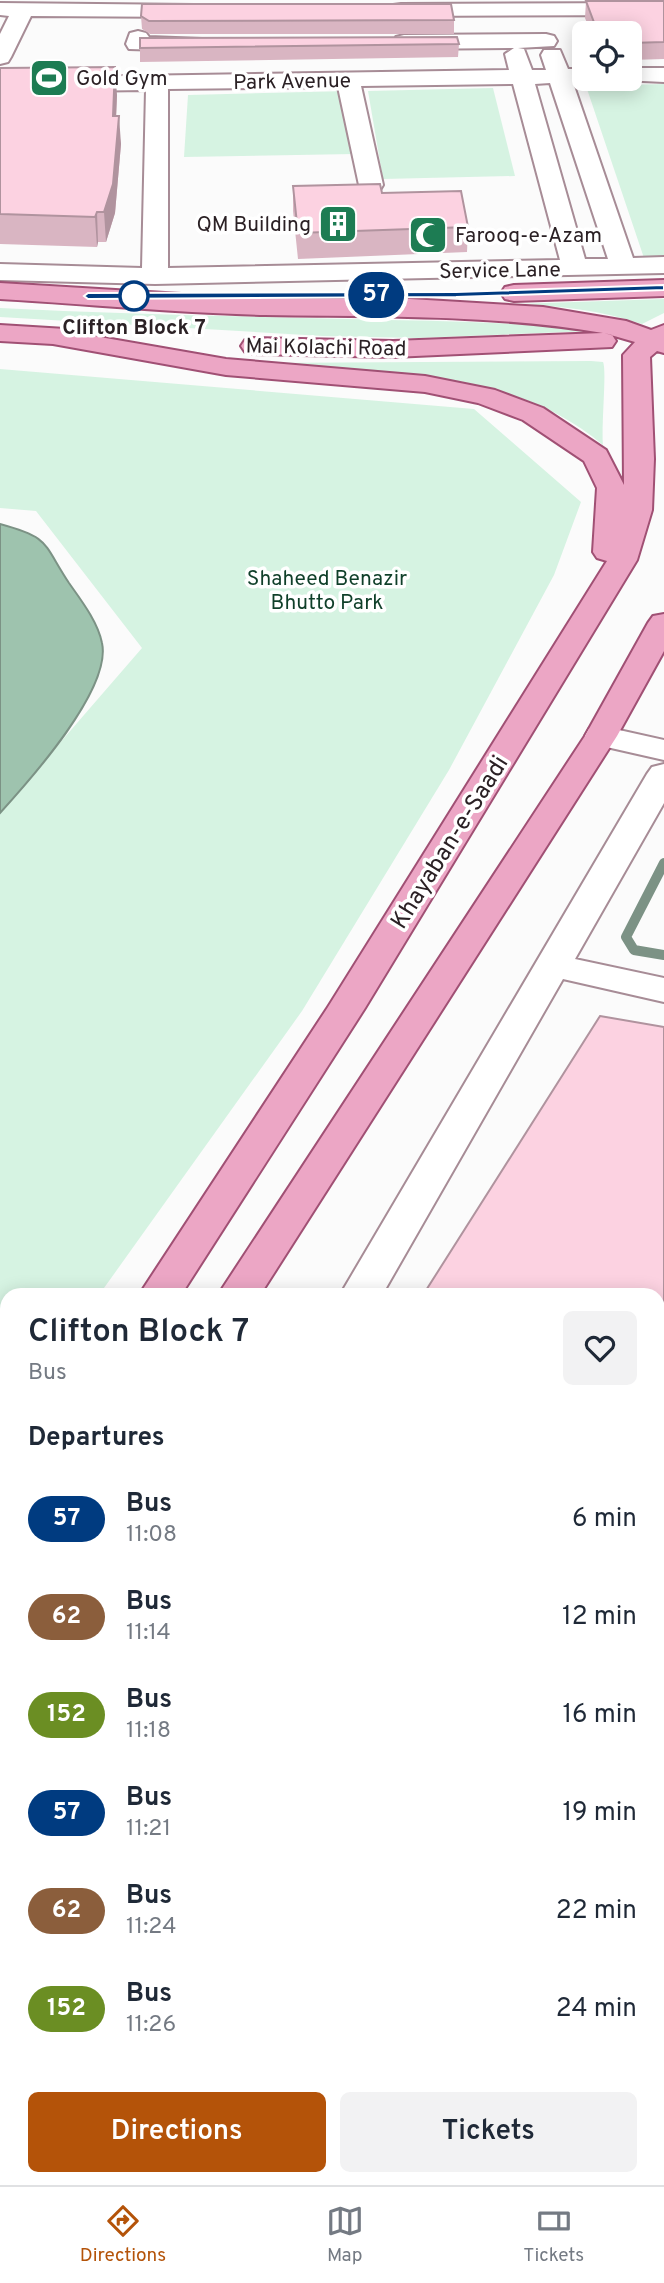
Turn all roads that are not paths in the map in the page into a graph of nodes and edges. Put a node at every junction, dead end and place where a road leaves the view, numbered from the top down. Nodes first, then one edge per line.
1 (191, 5) edge
2 (517, 5) edge
3 (664, 9) edge
4 (11, 10) edge
5 (216, 10) edge
6 (378, 10) edge
7 (138, 38) edge
8 (513, 40) junction
9 (546, 40) junction
10 (387, 42) edge
11 (221, 43) edge
12 (0, 57) edge
13 (642, 75) edge
14 (664, 75) edge
15 (561, 77) junction
16 (572, 77) edge
17 (523, 78) junction
18 (348, 80) junction
19 (157, 83) junction
20 (0, 85) edge
21 (371, 184) edge
22 (664, 265) edge
23 (623, 266) junction
24 (575, 268) junction
25 (0, 272) edge
26 (155, 276) junction
27 (664, 288) edge
28 (0, 291) edge
29 (88, 296) junction
30 (0, 333) edge
31 (56, 337) junction
32 (656, 342) edge
33 (601, 596) junction
34 (664, 623) edge
35 (601, 736) junction
36 (664, 750) edge
37 (664, 774) edge
38 (554, 966) junction
39 (664, 990) edge
40 (165, 1288) edge
41 (244, 1288) edge
42 (365, 1288) edge

1 - 4 street
1 - 5 street
2 - 3 street
2 - 6 street
2 - 8 street
2 - 9 street
4 - 12 street
7 - 11 street
8 - 9 street
8 - 10 street
8 - 17 street
9 - 15 street
13 - 14 street
15 - 16 street, Park Avenue
15 - 17 street, Park Avenue
15 - 23 street
17 - 18 street, Park Avenue
17 - 24 street
18 - 19 street, Park Avenue
18 - 21 street
19 - 20 street, Park Avenue
19 - 26 street
22 - 23 street, Service Lane
23 - 24 street, Service Lane
24 - 26 street, Service Lane
25 - 26 street, Service Lane
27 - 29 main road
28 - 29 main road
29 - 32 main road
30 - 31 main road, Mai Kolachi Road
31 - 32 main road, Mai Kolachi Road
31 - 33 main road
32 - 33 main road, Khayaban-e-Saadi
33 - 40 main road, Khayaban-e-Saadi
34 - 35 main road
35 - 36 street
35 - 41 main road
37 - 38 street
38 - 39 street
38 - 42 street

